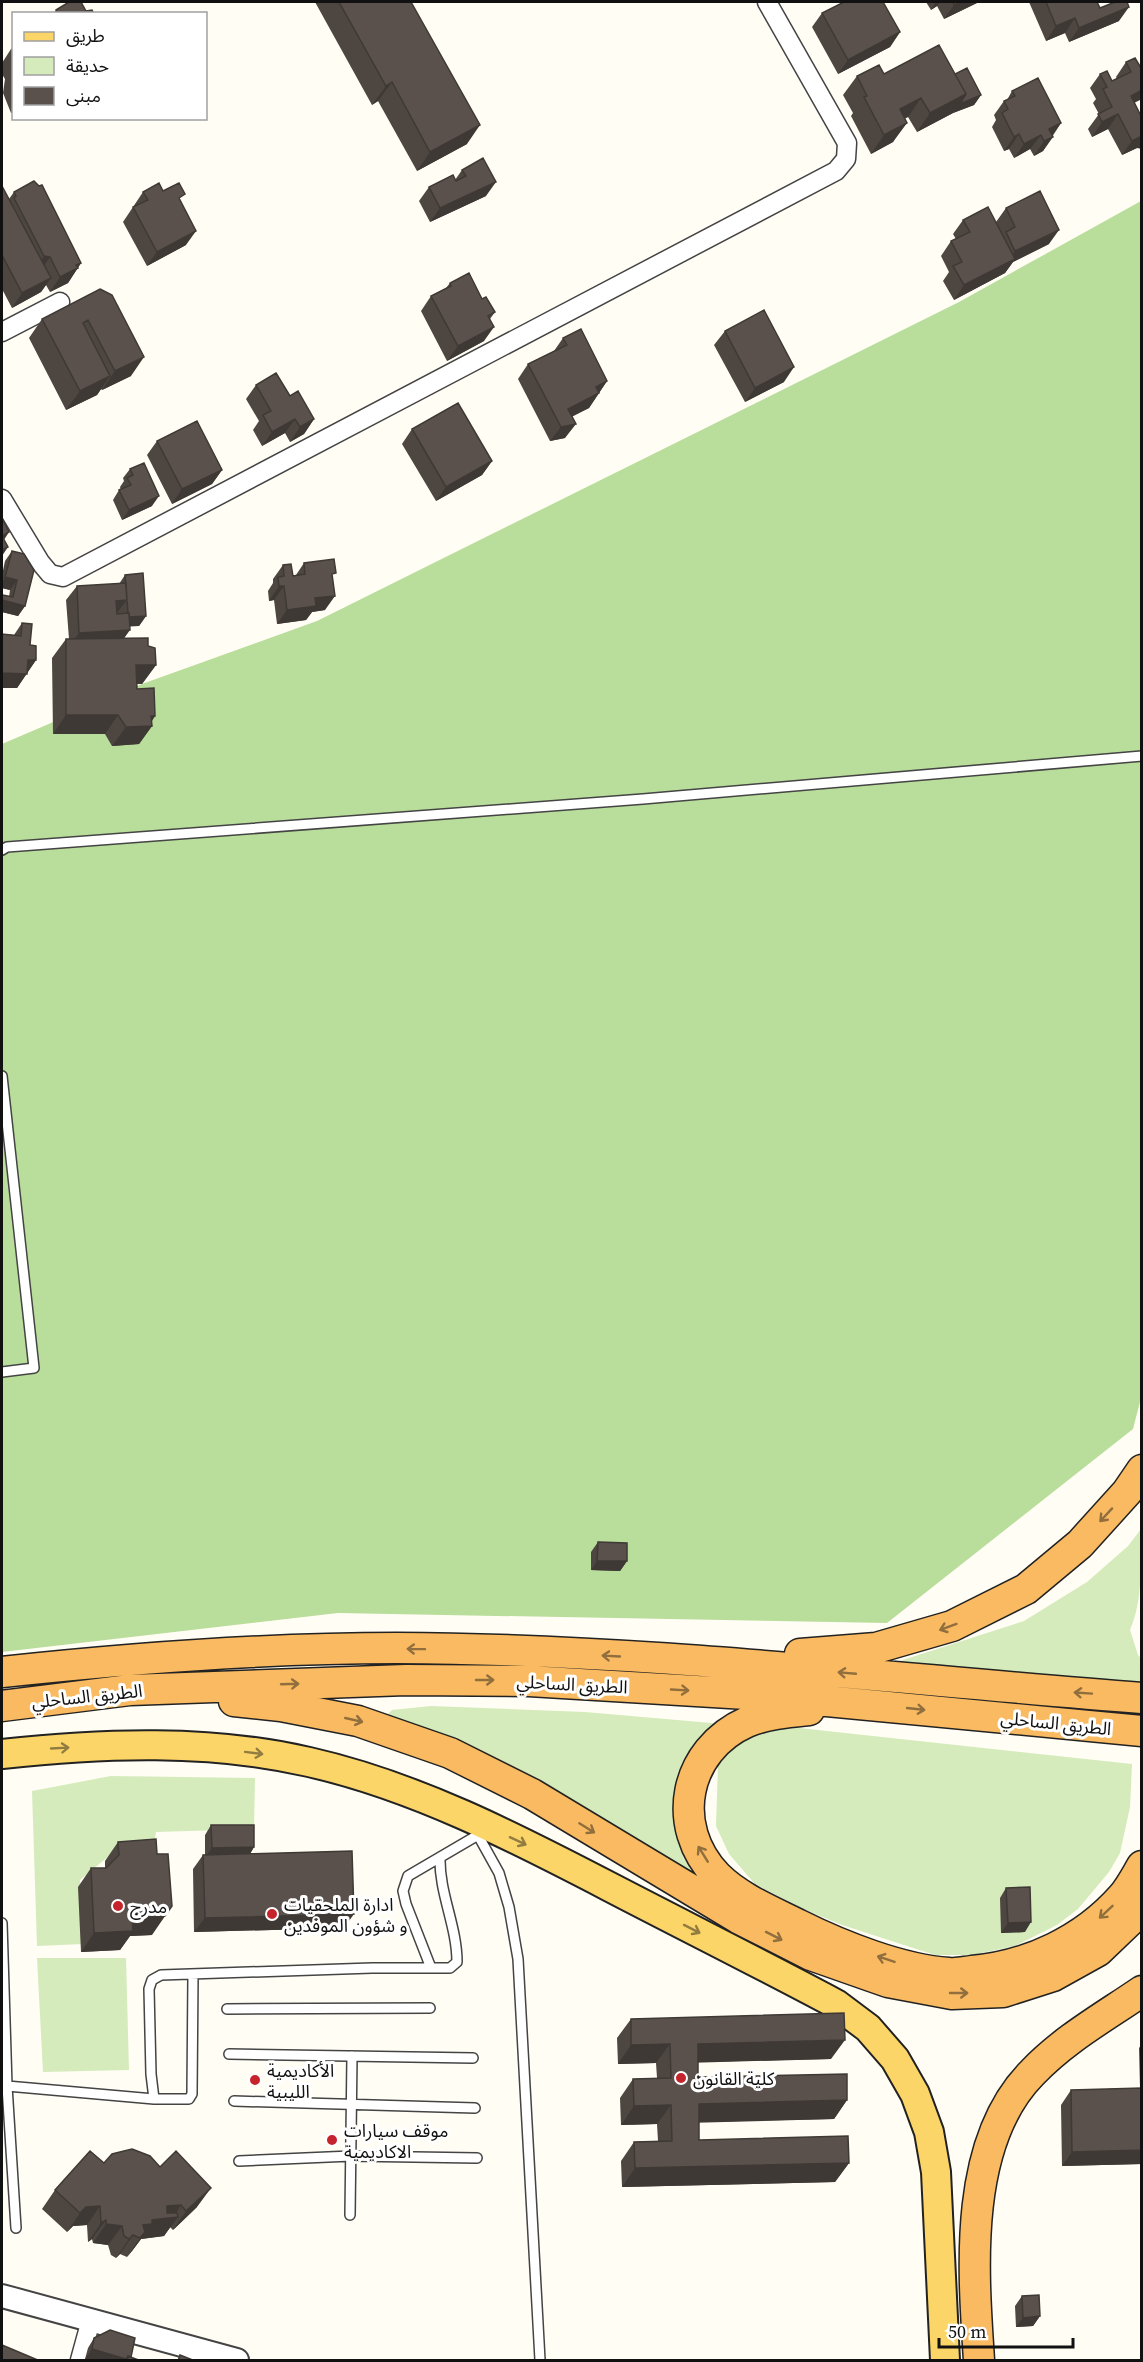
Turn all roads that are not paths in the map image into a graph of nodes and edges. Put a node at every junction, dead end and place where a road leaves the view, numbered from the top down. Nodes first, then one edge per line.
1 (767, 2) edge
2 (60, 302) dead end
3 (2, 332) edge
4 (2, 500) edge
5 (1142, 756) edge
6 (2, 850) edge
7 (2, 1076) edge
8 (2, 1372) edge
9 (1142, 1470) edge
10 (716, 1661) junction
11 (2, 1672) edge
12 (130, 1690) junction
13 (1142, 1698) edge
14 (868, 1704) junction
15 (2, 1706) edge
16 (1142, 1731) edge
17 (2, 1754) edge
18 (473, 1826) junction
19 (440, 1857) junction
20 (1142, 1866) edge
21 (1142, 1909) edge
22 (2, 1923) edge
23 (431, 1968) junction
24 (193, 1975) junction
25 (1142, 1991) edge
26 (227, 2008) dead end
27 (430, 2008) dead end
28 (229, 2054) dead end
29 (352, 2056) junction
30 (473, 2058) dead end
31 (7, 2086) junction
32 (154, 2099) junction
33 (234, 2101) dead end
34 (351, 2104) junction
35 (475, 2108) dead end
36 (351, 2156) junction
37 (477, 2158) dead end
38 (239, 2161) dead end
39 (350, 2215) dead end
40 (976, 2219) junction
41 (16, 2228) dead end
42 (2, 2296) edge
43 (943, 2299) junction
44 (91, 2320) junction
45 (540, 2360) edge
46 (80, 2361) edge
47 (237, 2361) edge
48 (945, 2361) edge
49 (979, 2361) edge

1 - 4 street
2 - 3 street
5 - 6 lane
7 - 8 lane
9 -> 10 highway
10 -> 11 highway, الطريق الساحلي
13 -> 10 highway, الطريق الساحلي
12 -> 14 highway, الطريق الساحلي
12 - 15 highway, الطريق الساحلي
12 -> 21 highway
14 -> 16 highway, الطريق الساحلي
20 -> 14 highway
17 -> 18 main road
18 - 19 lane
18 -> 43 main road
18 - 45 lane
19 - 23 lane
19 - 23 lane
22 - 31 lane
23 - 24 lane
24 - 32 lane
24 - 32 lane
25 - 40 highway
26 - 27 lane
28 - 29 lane
29 - 30 lane
29 - 34 lane
31 - 32 lane
31 - 41 lane
33 - 34 lane
34 - 35 lane
34 - 36 lane
36 - 37 lane
36 - 38 lane
36 - 39 lane
40 - 43 main road
40 - 49 highway
42 - 44 street
43 - 48 main road
44 - 46 street
44 - 47 street

